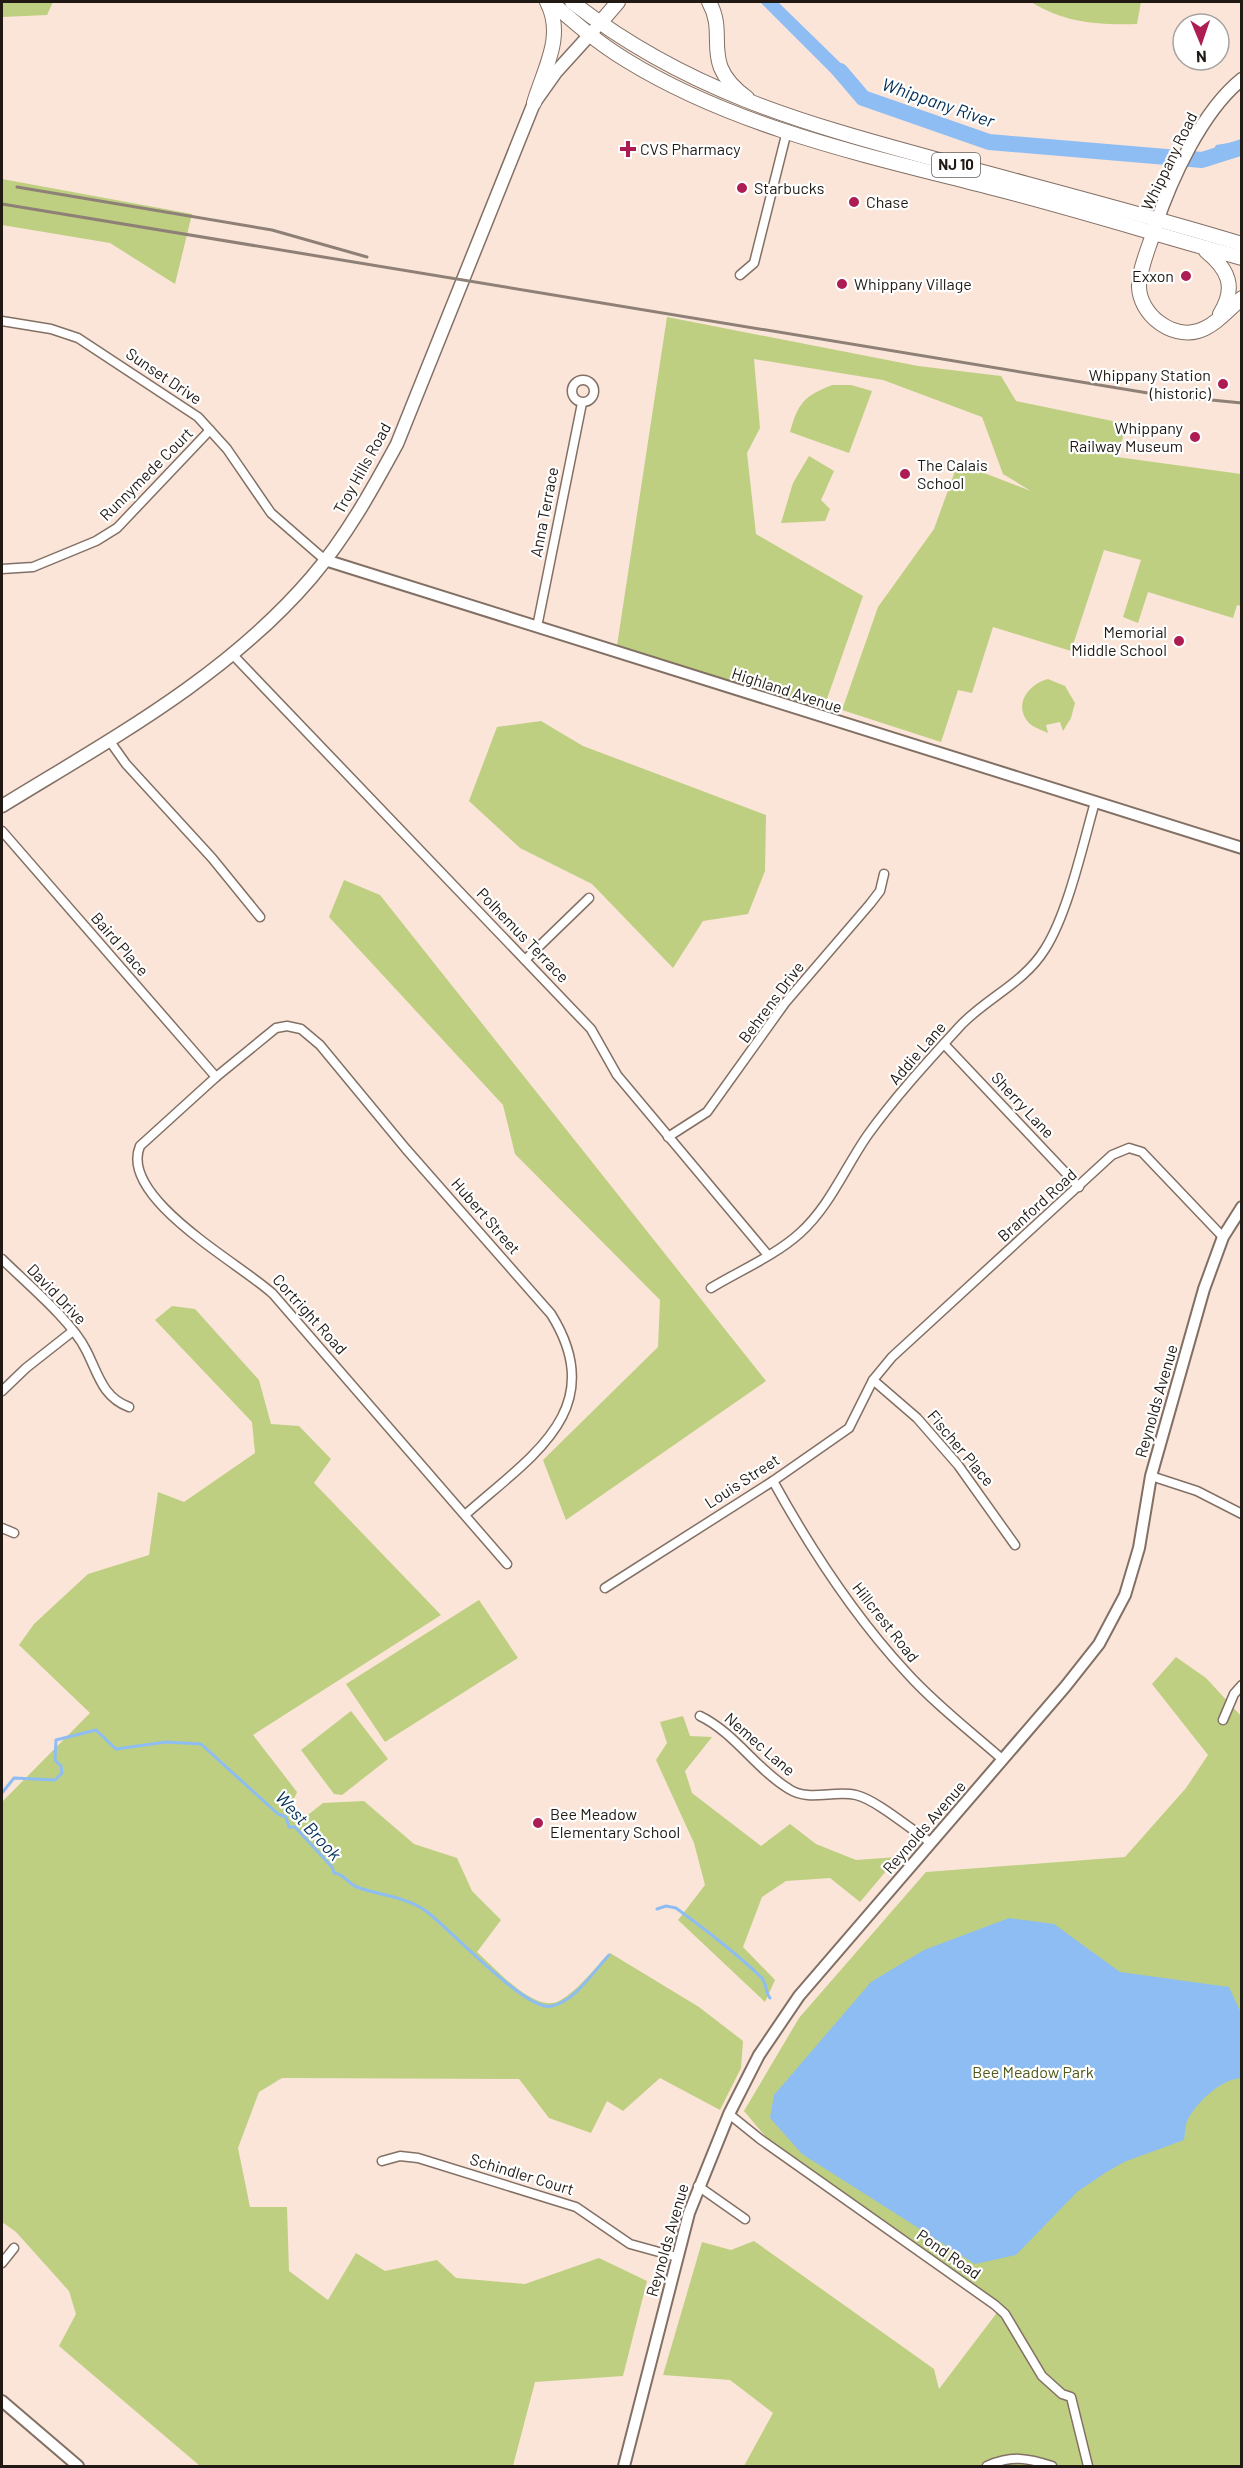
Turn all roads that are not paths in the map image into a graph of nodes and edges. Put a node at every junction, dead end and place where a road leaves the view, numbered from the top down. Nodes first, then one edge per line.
1 (549, 2) edge
2 (572, 2) edge
3 (618, 2) edge
4 (709, 2) edge
5 (600, 23) junction
6 (589, 35) junction
7 (1242, 79) edge
8 (534, 103) junction
9 (756, 104) junction
10 (787, 131) junction
11 (1158, 219) junction
12 (1153, 234) junction
13 (1242, 244) edge
14 (1199, 246) junction
15 (1242, 258) edge
16 (740, 275) dead end
17 (1242, 298) edge
18 (1217, 320) junction
19 (2, 321) edge
20 (582, 402) dead end
21 (210, 430) junction
22 (325, 560) junction
23 (2, 569) edge
24 (537, 627) junction
25 (234, 655) junction
26 (109, 740) junction
27 (1095, 802) junction
28 (2, 806) edge
29 (2, 831) edge
30 (1242, 848) edge
31 (884, 874) dead end
32 (589, 898) dead end
33 (260, 917) dead end
34 (525, 960) junction
35 (944, 1044) junction
36 (216, 1077) junction
37 (668, 1137) junction
38 (1079, 1187) junction
39 (1242, 1207) edge
40 (1223, 1238) junction
41 (767, 1254) junction
42 (2, 1258) edge
43 (711, 1288) dead end
44 (73, 1330) junction
45 (873, 1380) junction
46 (2, 1391) edge
47 (129, 1407) dead end
48 (1151, 1476) junction
49 (773, 1481) junction
50 (1242, 1514) edge
51 (465, 1515) junction
52 (2, 1528) edge
53 (15, 1533) dead end
54 (1015, 1545) dead end
55 (507, 1564) dead end
56 (605, 1588) dead end
57 (1242, 1685) edge
58 (700, 1716) dead end
59 (1223, 1720) dead end
60 (1002, 1759) junction
61 (930, 1842) junction
62 (729, 2114) junction
63 (382, 2161) dead end
64 (698, 2186) junction
65 (745, 2219) dead end
66 (14, 2248) dead end
67 (677, 2257) junction
68 (2, 2263) edge
69 (2, 2401) edge
70 (78, 2466) edge
71 (624, 2466) edge
72 (987, 2466) edge
73 (1052, 2466) edge
74 (1088, 2466) edge

1 - 6 main road, NJ 10
1 - 8 main road
2 - 5 main road, NJ 10
3 - 5 main road
4 - 9 main road
5 - 6 main road, Troy Hills Road
5 - 9 main road, NJ 10
6 - 8 main road, Troy Hills Road
6 - 10 main road, NJ 10
7 - 11 main road, Whippany Road
8 - 22 main road, Troy Hills Road
9 - 11 main road, NJ 10
10 - 12 main road, NJ 10
10 - 16 street
11 - 12 main road, Whippany Road
11 - 13 main road, NJ 10
12 - 14 main road, NJ 10
12 - 18 main road
14 - 15 main road, NJ 10
14 - 18 main road
17 - 18 main road
19 - 21 street, Sunset Drive
20 - 24 street, Anna Terrace
21 - 22 street, Sunset Drive
21 - 23 street, Runnymede Court
22 - 24 street, Highland Avenue
22 - 25 main road, Troy Hills Road
24 - 27 street, Highland Avenue
25 - 26 main road, Troy Hills Road
25 - 34 street, Polhemus Terrace
26 - 28 main road, Troy Hills Road
26 - 33 street
27 - 30 street, Highland Avenue
27 - 35 street, Addie Lane
29 - 36 street, Baird Place
31 - 37 street, Behrens Drive
32 - 34 street
34 - 37 street, Polhemus Terrace
35 - 38 street, Sherry Lane
35 - 41 street, Addie Lane
36 - 51 street, Cortright Road
36 - 51 street, Hubert Street
37 - 41 street, Polhemus Terrace
38 - 40 street, Branford Road
38 - 45 street, Branford Road
39 - 40 street, Reynolds Avenue
40 - 48 street, Reynolds Avenue
41 - 43 street, Addie Lane
42 - 44 street, David Drive
44 - 46 street
44 - 47 street, David Drive
45 - 49 street, Louis Street
45 - 54 street, Fischer Place
48 - 50 street
48 - 60 street, Reynolds Avenue
49 - 56 street, Louis Street
49 - 60 street, Hillcrest Road
51 - 55 street, Cortright Road
52 - 53 street
57 - 59 street
58 - 61 street, Nemec Lane
60 - 61 street, Reynolds Avenue
61 - 62 street, Reynolds Avenue
62 - 64 street, Reynolds Avenue
62 - 74 street, Pond Road
63 - 67 street, Schindler Court
64 - 65 street
64 - 67 street, Reynolds Avenue
66 - 68 street
67 - 71 street, Reynolds Avenue
69 - 70 street
72 - 73 street

